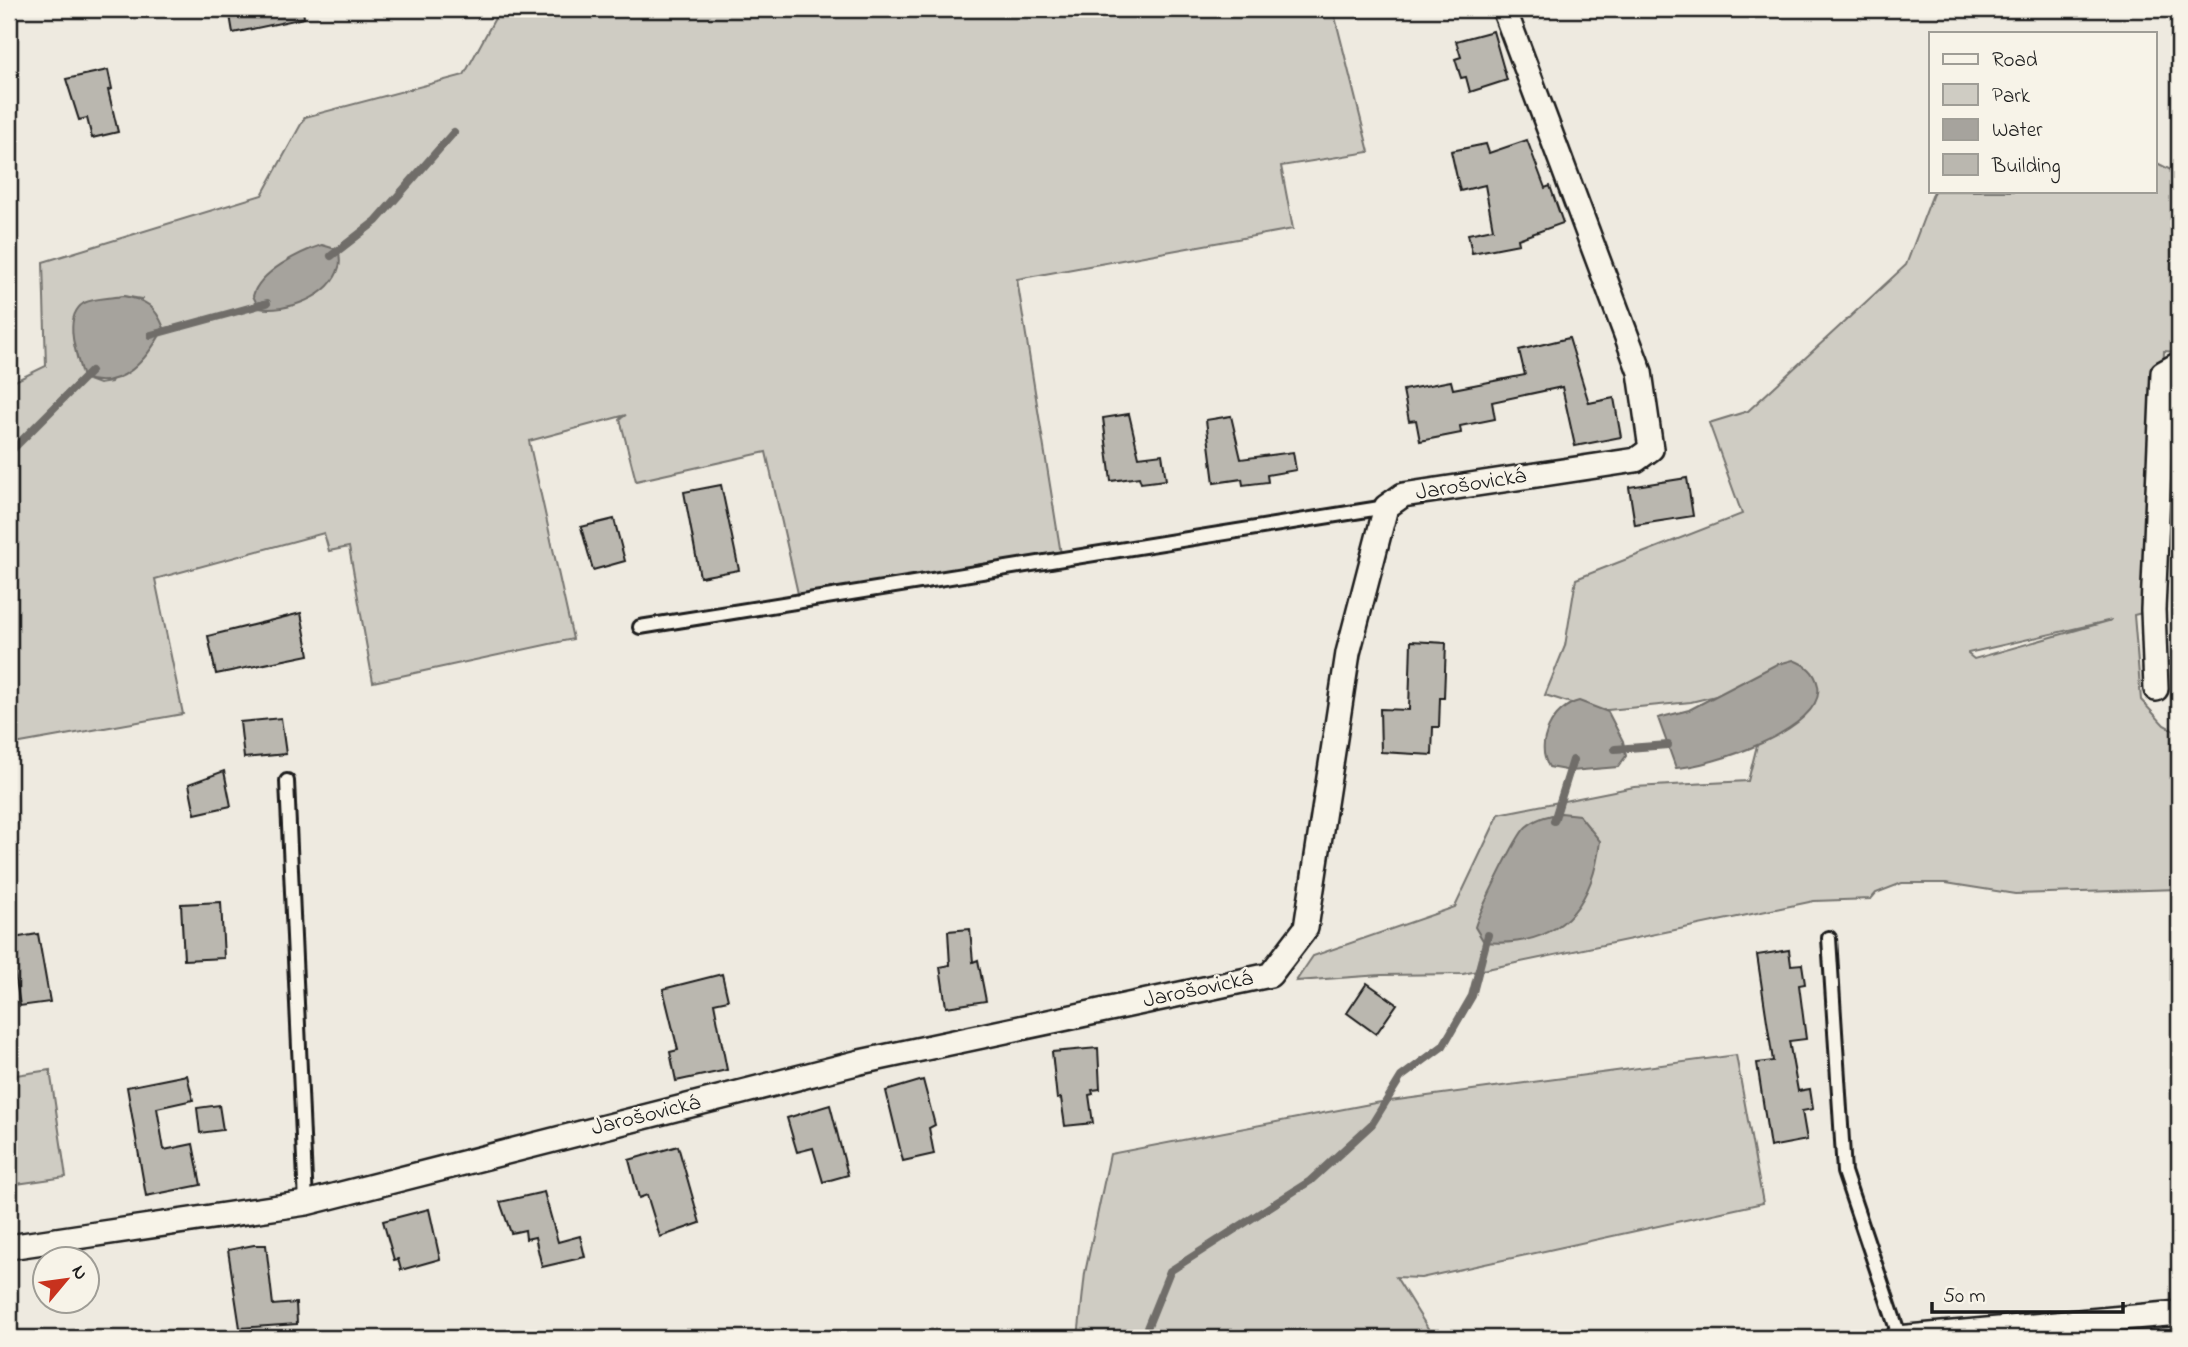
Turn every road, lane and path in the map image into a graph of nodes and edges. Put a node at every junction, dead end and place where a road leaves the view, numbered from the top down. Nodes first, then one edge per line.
1 (1504, 9) edge
2 (2179, 364) edge
3 (1386, 507) junction
4 (640, 627) dead end
5 (2156, 689) dead end
6 (287, 781) dead end
7 (1829, 938) dead end
8 (306, 1203) junction
9 (9, 1247) edge
10 (2179, 1313) edge
11 (1898, 1338) edge

1 - 3 street, Jarošovická
2 - 5 street
3 - 4 lane
3 - 8 street, Jarošovická
6 - 8 lane
7 - 11 lane
8 - 9 street, Jarošovická
10 - 11 street

